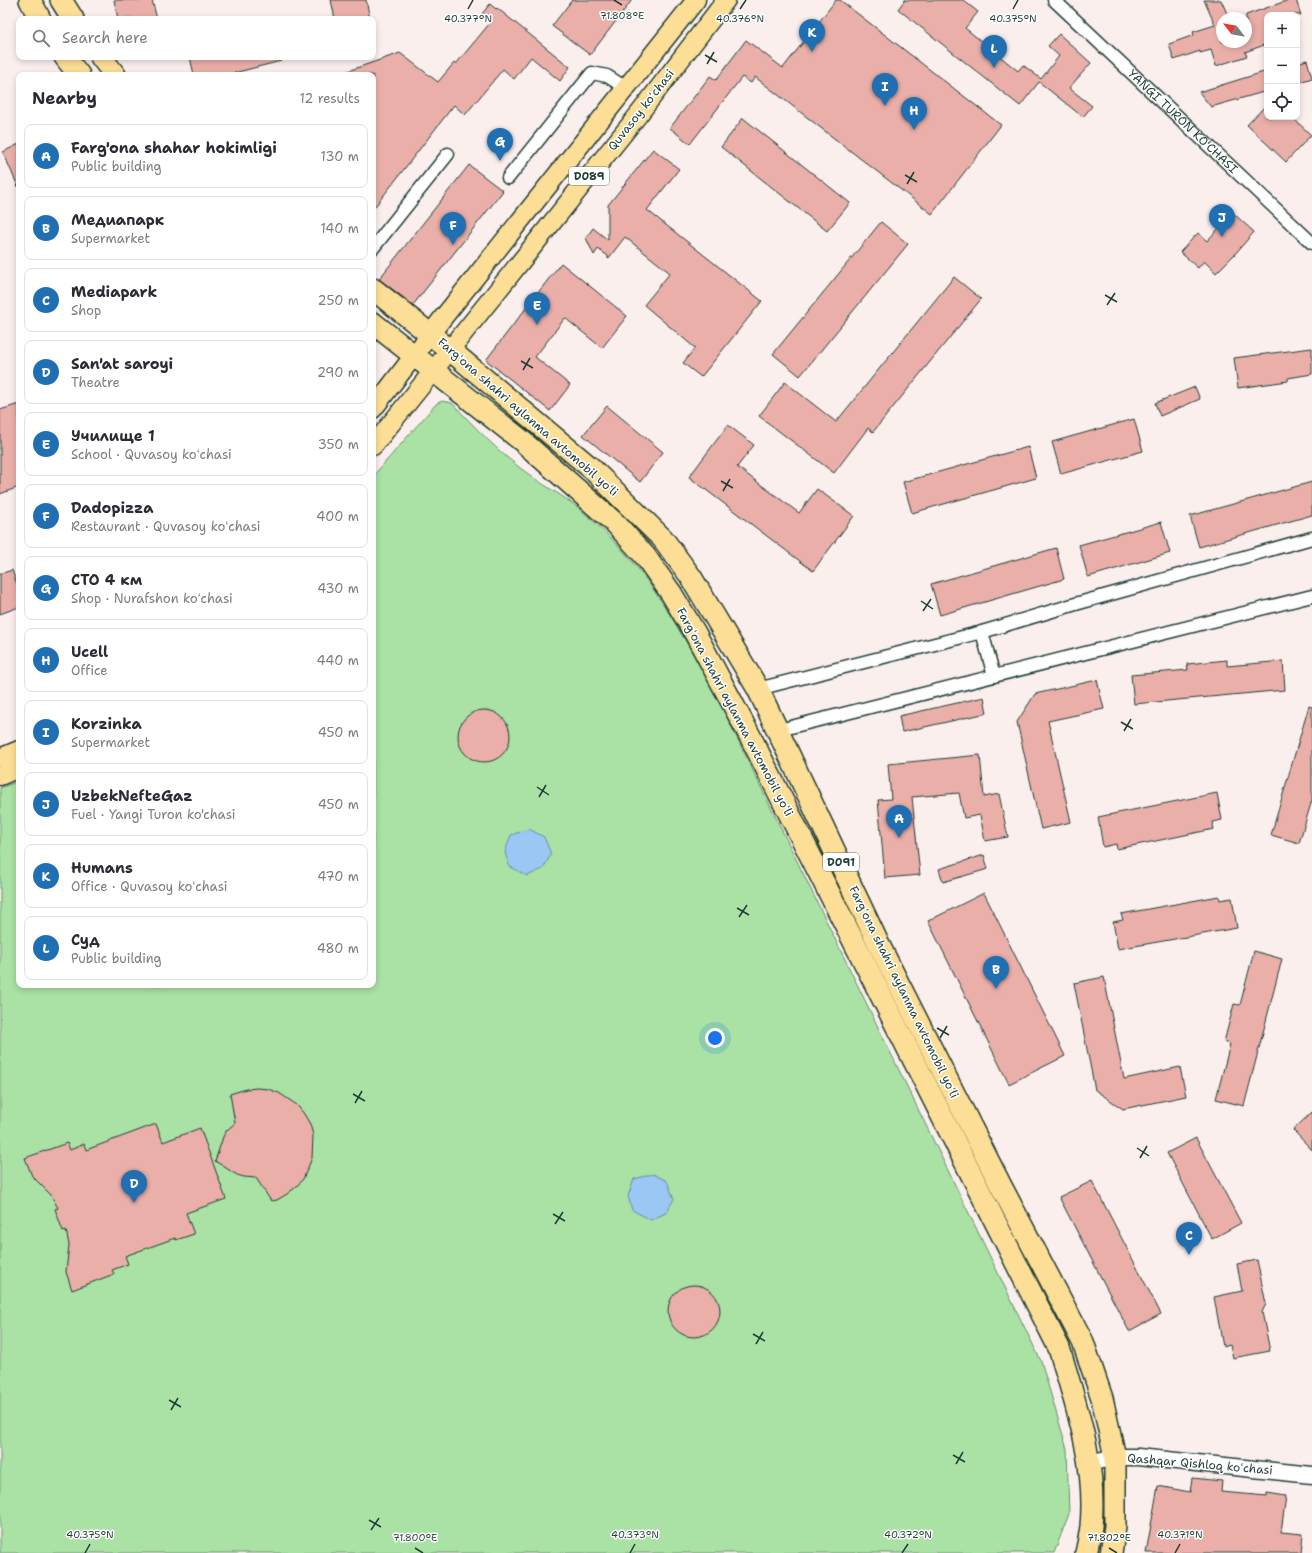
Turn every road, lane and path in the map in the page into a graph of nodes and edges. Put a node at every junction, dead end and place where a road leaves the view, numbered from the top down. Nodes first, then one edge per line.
1 (30, 0) edge
2 (61, 0) edge
3 (696, 0) edge
4 (726, 0) edge
5 (1054, 0) edge
6 (38, 16) edge
7 (71, 16) edge
8 (67, 60) edge
9 (102, 60) edge
10 (77, 72) edge
11 (112, 72) edge
12 (626, 88) junction
13 (448, 154) dead end
14 (508, 178) dead end
15 (1312, 243) edge
16 (376, 244) edge
17 (376, 291) edge
18 (376, 325) edge
19 (431, 334) junction
20 (450, 350) junction
21 (414, 356) junction
22 (434, 371) junction
23 (376, 405) edge
24 (376, 442) edge
25 (1312, 538) edge
26 (1312, 596) edge
27 (982, 632) junction
28 (994, 676) junction
29 (758, 689) junction
30 (779, 730) junction
31 (16, 751) edge
32 (0, 758) edge
33 (16, 769) edge
34 (0, 776) edge
35 (906, 998) junction
36 (886, 1007) junction
37 (1115, 1457) junction
38 (1089, 1463) junction
39 (1312, 1476) edge
40 (1086, 1553) edge
41 (1111, 1553) edge

1 - 6 highway
2 - 7 highway
3 - 12 main road, Quvasoy koʻchasi / D089
4 - 20 main road, Quvasoy koʻchasi / D089
5 - 15 street, YANGI TURON KO'CHASI
8 - 10 highway
9 - 11 highway
12 - 14 street
12 - 19 main road, Quvasoy koʻchasi / D089
13 - 16 street
17 - 19 highway, Fargʻona shahri aylanma avtomobil yoʻli / D091
18 - 21 highway, Fargʻona shahri aylanma avtomobil yoʻli / D091
19 - 20 highway, Fargʻona shahri aylanma avtomobil yoʻli / D091
19 - 21 main road, D089
20 - 22 main road, D089
20 - 29 highway, Fargʻona shahri aylanma avtomobil yoʻli / D091
21 - 22 highway, Fargʻona shahri aylanma avtomobil yoʻli / D091
21 - 23 main road, D089
22 - 24 main road, D089
22 - 36 highway, Fargʻona shahri aylanma avtomobil yoʻli / D091
25 - 27 street
26 - 28 street
27 - 28 street
27 - 29 street
28 - 30 street
29 - 30 highway, Fargʻona shahri aylanma avtomobil yoʻli / D091
30 - 35 highway, Fargʻona shahri aylanma avtomobil yoʻli / D091
31 - 32 main road
33 - 34 main road
35 - 36 highway
35 - 37 highway, Fargʻona shahri aylanma avtomobil yoʻli / D091
36 - 38 highway, Fargʻona shahri aylanma avtomobil yoʻli / D091
37 - 38 main road, Qashqar Qishloq koʻchasi
37 - 39 main road, Qashqar Qishloq koʻchasi
37 - 41 highway, Fargʻona shahri aylanma avtomobil yoʻli / D091
38 - 40 highway, Fargʻona shahri aylanma avtomobil yoʻli / D091

